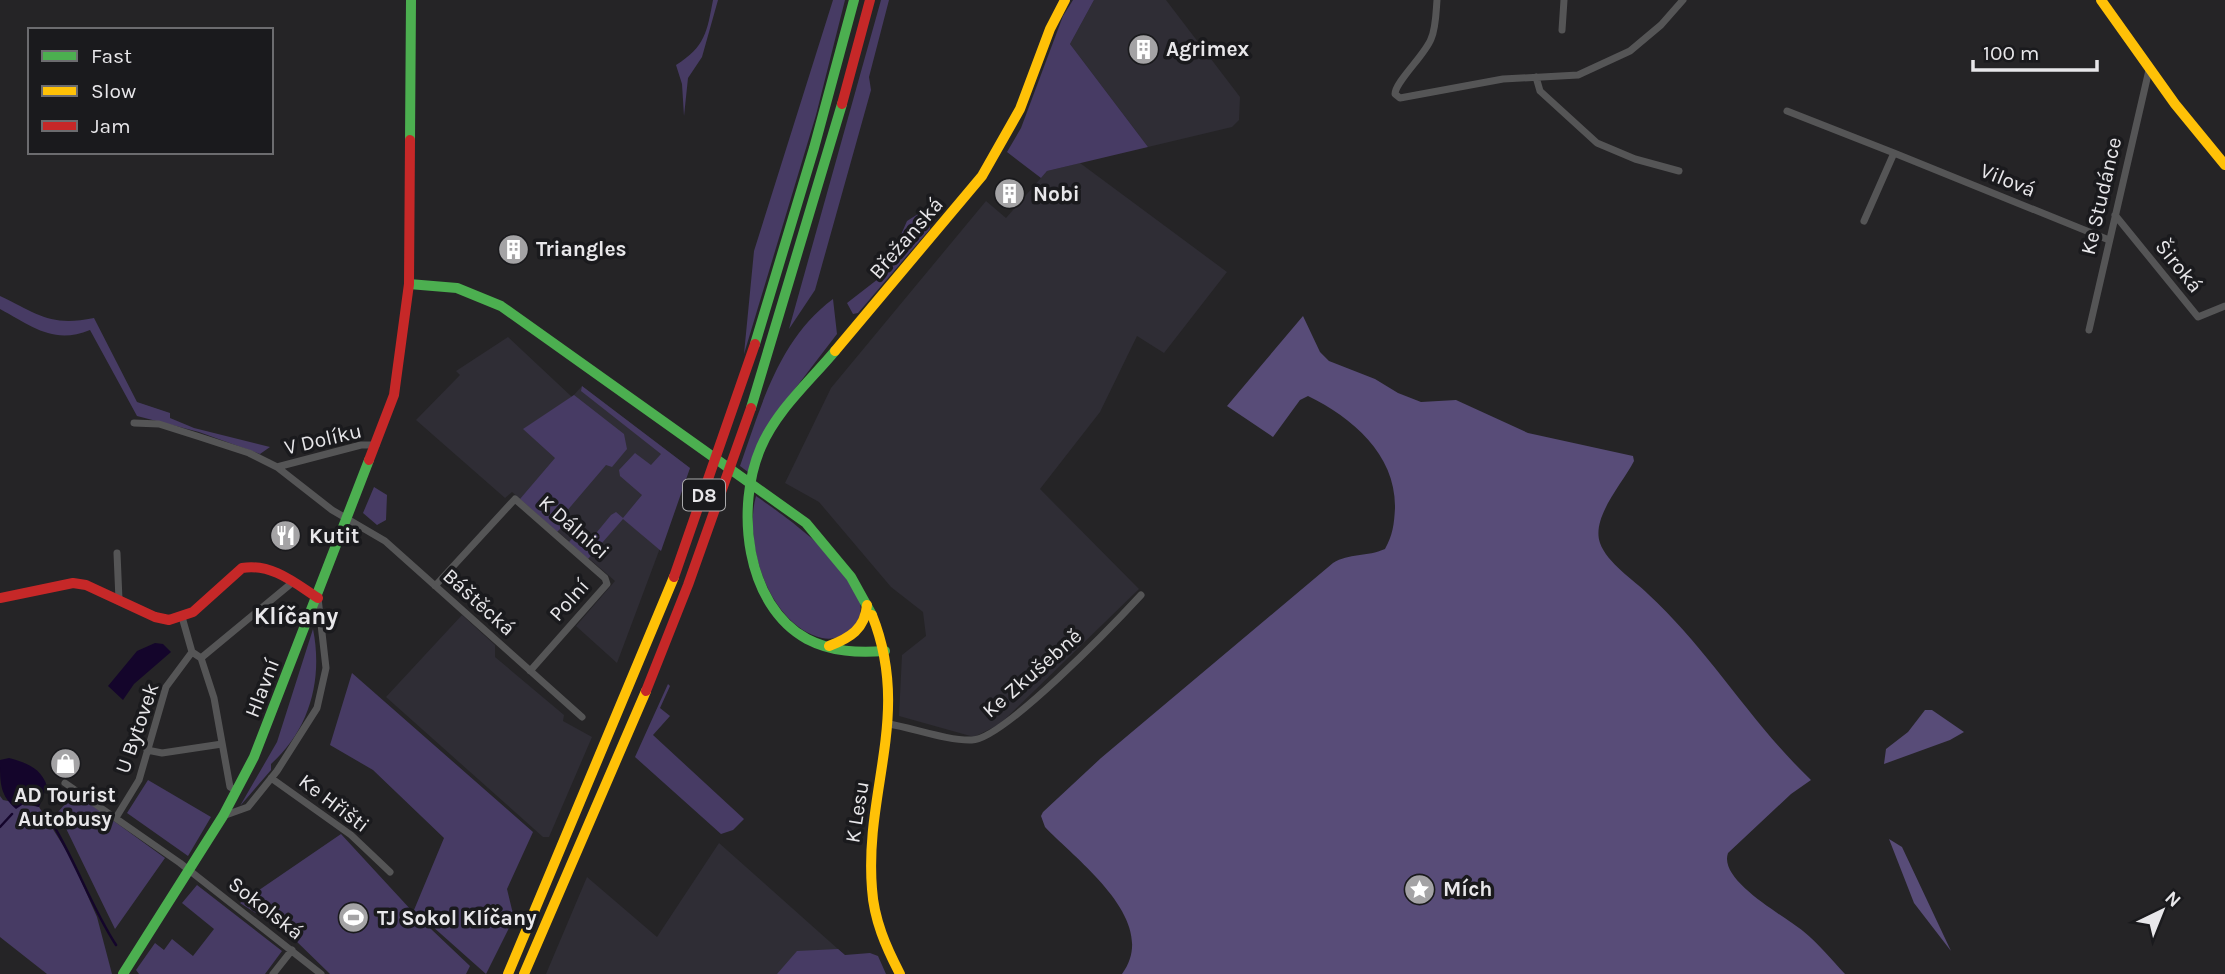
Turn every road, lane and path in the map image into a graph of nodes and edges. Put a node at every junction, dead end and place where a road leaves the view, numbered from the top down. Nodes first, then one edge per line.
1 (411, 0) edge
2 (854, 0) edge
3 (870, 0) edge
4 (1065, 0) edge
5 (1437, 0) edge
6 (1564, 0) edge
7 (1683, 0) edge
8 (2101, 0) edge
9 (1563, 30) dead end
10 (2149, 70) junction
11 (1536, 77) junction
12 (1787, 111) dead end
13 (1894, 153) junction
14 (2225, 164) edge
15 (1679, 171) dead end
16 (2115, 215) junction
17 (1864, 221) dead end
18 (2109, 240) junction
19 (409, 284) junction
20 (2225, 306) edge
21 (2089, 330) dead end
22 (134, 423) dead end
23 (377, 445) junction
24 (277, 467) junction
25 (348, 519) junction
26 (117, 553) dead end
27 (293, 582) junction
28 (607, 584) joint
29 (435, 586) junction
30 (1141, 596) dead end
31 (0, 598) edge
32 (318, 598) junction
33 (119, 600) junction
34 (867, 601) junction
35 (182, 617) junction
36 (826, 648) junction
37 (885, 650) junction
38 (192, 652) junction
39 (201, 658) junction
40 (530, 671) junction
41 (582, 717) dead end
42 (889, 723) junction
43 (222, 744) junction
44 (147, 750) junction
45 (271, 778) junction
46 (65, 783) dead end
47 (237, 791) junction
48 (117, 816) junction
49 (223, 816) junction
50 (189, 870) junction
51 (390, 872) dead end
52 (292, 950) junction
53 (123, 974) edge
54 (273, 974) edge
55 (321, 974) edge
56 (508, 974) edge
57 (524, 974) edge
58 (900, 974) edge

1 - 19 main road, Hlavní
2 - 56 main road, D8
3 - 57 main road, D8
4 - 36 main road, Břežanská
5 - 11 street
6 - 9 street
7 - 11 street
8 - 10 main road
10 - 14 main road
10 - 16 street, Ke Studánce
11 - 15 street
12 - 13 street, Vilová
13 - 17 street
13 - 18 street, Vilová
16 - 18 street, Ke Studánce
16 - 20 street, Široká
18 - 21 street, Ke Studánce
19 - 23 main road, Hlavní
19 - 34 main road
22 - 24 street, Báštěcká
23 - 24 street, V Dolíku
23 - 25 main road, Hlavní
24 - 25 street, Báštěcká
25 - 29 street, Báštěcká
25 - 32 main road, Hlavní
26 - 33 street
27 - 32 main road
27 - 35 main road
27 - 39 street
28 - 29 street, K Dálnici
28 - 40 street, Polní
29 - 40 street, Báštěcká
30 - 42 street, Ke Zkušebně
31 - 33 main road
32 - 45 street
32 - 47 main road, Hlavní
33 - 35 main road
34 - 36 main road
34 - 37 main road
35 - 38 street
36 - 37 main road, Břežanská
37 - 42 main road, K Lesu
38 - 39 street
38 - 44 street, U Bytovek
39 - 43 street
40 - 41 street, Báštěcká
42 - 58 main road, K Lesu
43 - 44 street
43 - 47 street
44 - 48 street, U Bytovek
45 - 49 street, Ke Hřišti
45 - 51 street, Ke Hřišti
46 - 48 street, Sokolská
47 - 49 main road, Hlavní
48 - 50 street, Sokolská
49 - 50 main road, Hlavní
50 - 52 street, Sokolská
50 - 53 main road, Hlavní
52 - 54 street
52 - 55 street, Sokolská

